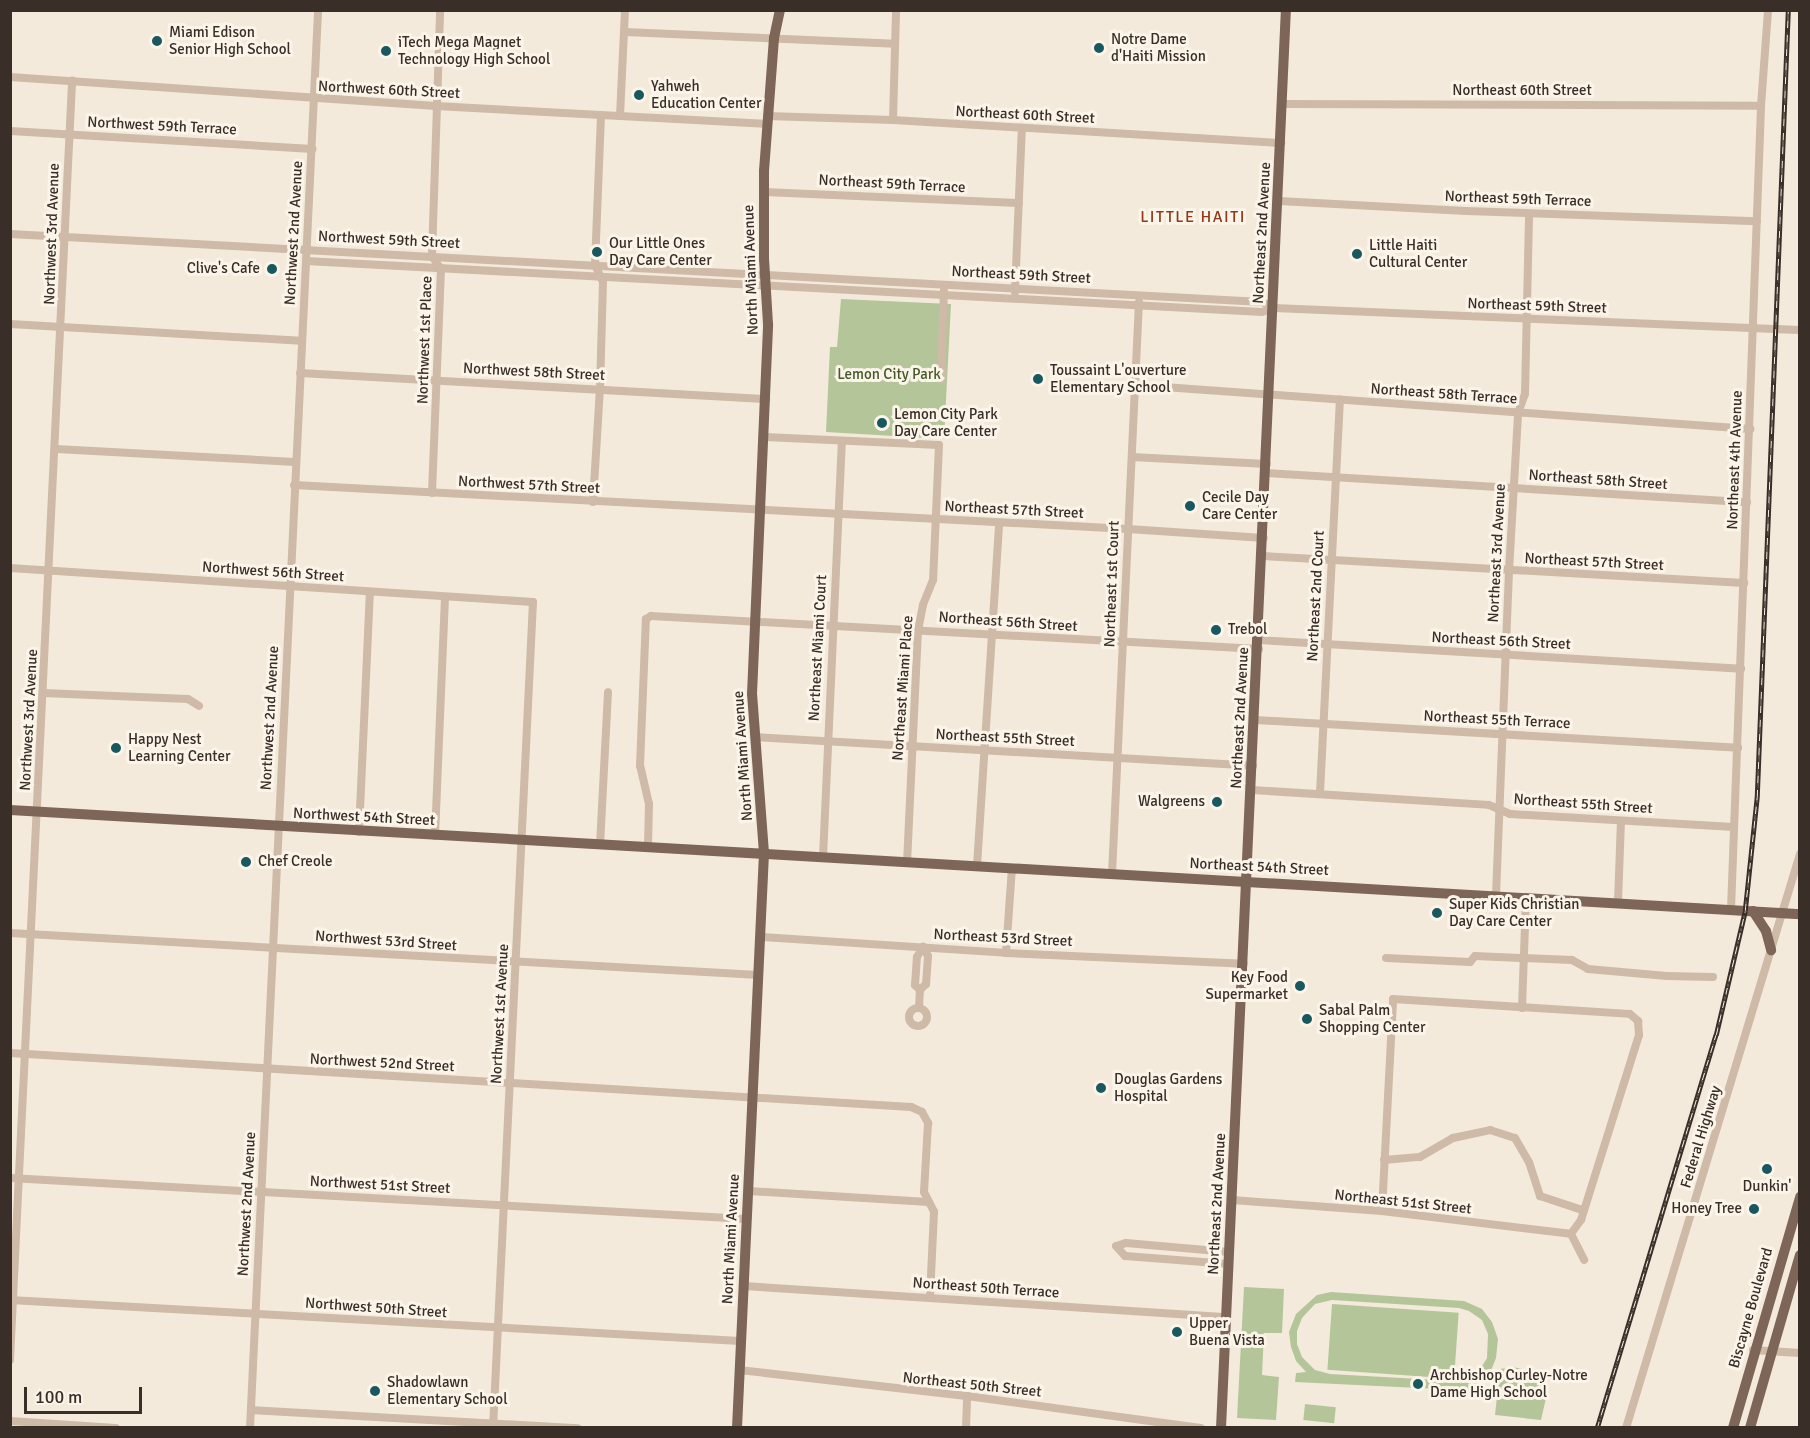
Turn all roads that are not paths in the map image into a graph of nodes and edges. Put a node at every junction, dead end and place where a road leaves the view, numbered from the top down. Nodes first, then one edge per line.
1 (318, 10) edge
2 (440, 10) edge
3 (626, 10) edge
4 (780, 10) edge
5 (896, 10) edge
6 (1286, 10) edge
7 (1768, 10) edge
8 (625, 32) junction
9 (774, 38) junction
10 (895, 44) junction
11 (10, 77) edge
12 (72, 81) junction
13 (314, 99) junction
14 (1283, 104) junction
15 (436, 106) junction
16 (1761, 106) junction
17 (601, 115) junction
18 (620, 116) junction
19 (767, 120) junction
20 (893, 120) junction
21 (1022, 128) junction
22 (10, 131) edge
23 (70, 134) junction
24 (1281, 143) junction
25 (312, 148) junction
26 (764, 192) junction
27 (1279, 201) junction
28 (1019, 203) junction
29 (1529, 214) junction
30 (1757, 221) junction
31 (10, 234) edge
32 (66, 237) junction
33 (306, 250) junction
34 (432, 256) junction
35 (306, 261) junction
36 (596, 266) junction
37 (441, 269) junction
38 (603, 277) junction
39 (766, 280) junction
40 (944, 285) junction
41 (1016, 288) junction
42 (944, 295) junction
43 (1140, 295) junction
44 (1015, 299) junction
45 (1139, 305) junction
46 (1274, 308) junction
47 (1525, 319) junction
48 (10, 324) edge
49 (62, 327) junction
50 (1753, 328) junction
51 (1800, 330) edge
52 (301, 341) junction
53 (300, 372) junction
54 (941, 379) dead end
55 (437, 381) junction
56 (1136, 385) junction
57 (600, 389) junction
58 (1270, 393) junction
59 (766, 399) junction
60 (1340, 400) junction
61 (1518, 413) junction
62 (1750, 429) junction
63 (765, 437) junction
64 (842, 441) junction
65 (56, 449) junction
66 (1132, 457) junction
67 (295, 462) junction
68 (1267, 468) junction
69 (1335, 477) junction
70 (294, 485) junction
71 (1514, 488) junction
72 (432, 493) junction
73 (593, 502) junction
74 (1747, 502) junction
75 (762, 510) junction
76 (837, 513) junction
77 (935, 519) junction
78 (999, 523) junction
79 (1128, 529) junction
80 (1264, 538) junction
81 (1263, 556) junction
82 (1332, 560) junction
83 (10, 568) edge
84 (50, 571) junction
85 (1509, 571) junction
86 (1744, 583) junction
87 (289, 585) junction
88 (370, 593) junction
89 (445, 598) junction
90 (533, 602) joint
91 (756, 621) junction
92 (833, 626) junction
93 (918, 630) junction
94 (991, 634) junction
95 (1124, 643) junction
96 (1326, 644) junction
97 (1259, 645) junction
98 (1505, 655) junction
99 (1741, 669) junction
100 (608, 692) dead end
101 (43, 693) junction
102 (200, 706) dead end
103 (1255, 720) junction
104 (1324, 724) junction
105 (1502, 733) junction
106 (755, 737) junction
107 (827, 742) junction
108 (912, 747) junction
109 (1738, 748) junction
110 (986, 750) junction
111 (1117, 758) junction
112 (1253, 766) junction
113 (1252, 790) junction
114 (1320, 793) junction
115 (10, 810) edge
116 (1499, 810) junction
117 (38, 812) junction
118 (1621, 821) junction
119 (278, 827) junction
120 (1734, 827) junction
121 (359, 832) junction
122 (435, 836) junction
123 (521, 840) junction
124 (600, 844) junction
125 (648, 847) junction
126 (717, 851) joint
127 (764, 854) junction
128 (1800, 854) edge
129 (823, 857) junction
130 (907, 862) junction
131 (977, 866) junction
132 (1012, 868) junction
133 (1112, 874) junction
134 (1248, 882) junction
135 (1496, 895) junction
136 (1526, 897) junction
137 (1618, 902) junction
138 (1731, 910) junction
139 (1753, 911) junction
140 (1782, 912) junction
141 (1800, 914) edge
142 (10, 933) edge
143 (30, 935) junction
144 (761, 937) junction
145 (273, 947) junction
146 (923, 947) junction
147 (1771, 950) junction
148 (1006, 953) junction
149 (1386, 958) dead end
150 (1523, 959) junction
151 (516, 963) junction
152 (1244, 964) junction
153 (759, 975) junction
154 (1713, 977) dead end
155 (919, 1008) dead end
156 (1522, 1008) junction
157 (10, 1053) edge
158 (24, 1054) junction
159 (267, 1070) junction
160 (510, 1083) junction
161 (753, 1097) junction
162 (1384, 1160) junction
163 (15, 1178) edge
164 (749, 1191) junction
165 (262, 1192) junction
166 (1800, 1197) edge
167 (1232, 1200) junction
168 (929, 1202) junction
169 (504, 1206) junction
170 (1582, 1210) junction
171 (1382, 1211) junction
172 (747, 1220) junction
173 (1571, 1234) junction
174 (1145, 1245) junction
175 (1800, 1255) edge
176 (1143, 1258) junction
177 (1229, 1258) junction
178 (1584, 1260) dead end
179 (744, 1286) junction
180 (930, 1297) junction
181 (12, 1300) edge
182 (255, 1314) junction
183 (1227, 1317) junction
184 (499, 1329) junction
185 (740, 1341) junction
186 (1771, 1349) junction
187 (1753, 1350) junction
188 (1800, 1351) edge
189 (10, 1360) edge
190 (739, 1370) junction
191 (967, 1396) junction
192 (250, 1410) junction
193 (10, 1421) edge
194 (493, 1425) edge
195 (116, 1428) edge
196 (250, 1428) edge
197 (578, 1428) edge
198 (737, 1428) edge
199 (966, 1428) edge
200 (1201, 1428) edge
201 (1221, 1428) edge
202 (1626, 1428) edge
203 (1733, 1428) edge
204 (1750, 1428) edge

1 - 13 street, Northwest 2nd Avenue
2 - 15 street, Northwest 1st Place
3 - 8 street
4 - 9 main road, North Miami Avenue
5 - 10 street
6 - 14 main road, Northeast 2nd Avenue
7 - 16 street, Northeast 4th Avenue
8 - 9 street
8 - 18 street
9 - 10 street
9 - 19 main road, North Miami Avenue
10 - 20 street
11 - 12 street, Northwest 60th Street
12 - 13 street, Northwest 60th Street
12 - 23 street, Northwest 3rd Avenue
13 - 15 street, Northwest 60th Street
13 - 25 street, Northwest 2nd Avenue
14 - 16 street, Northeast 60th Street
14 - 24 main road, Northeast 2nd Avenue
15 - 17 street, Northwest 60th Street
15 - 34 street, Northwest 1st Place
16 - 30 street, Northeast 4th Avenue
17 - 18 street, Northwest 60th Street
17 - 36 street
18 - 19 street, Northwest 60th Street
19 - 20 street, Northeast 60th Street
19 - 26 main road, North Miami Avenue
20 - 21 street, Northeast 60th Street
21 - 24 street, Northeast 60th Street
21 - 28 street
22 - 23 street, Northwest 59th Terrace
23 - 25 street, Northwest 59th Terrace
23 - 32 street, Northwest 3rd Avenue
24 - 27 main road, Northeast 2nd Avenue
25 - 33 street, Northwest 2nd Avenue
26 - 28 street, Northeast 59th Terrace
26 - 39 main road, North Miami Avenue
27 - 29 street, Northeast 59th Terrace
27 - 46 main road, Northeast 2nd Avenue
28 - 41 street
29 - 30 street, Northeast 59th Terrace
29 - 47 street, Northeast 3rd Avenue
30 - 50 street, Northeast 4th Avenue
31 - 32 street, Northwest 59th Street
32 - 33 street, Northwest 59th Street
32 - 49 street, Northwest 3rd Avenue
33 - 34 street, Northwest 59th Street
33 - 35 street, Northwest 2nd Avenue
34 - 36 street, Northwest 59th Street
34 - 37 street, Northwest 1st Place
35 - 37 street, Northwest 59th Street
35 - 52 street, Northwest 2nd Avenue
36 - 38 street
36 - 39 street, Northwest 59th Street
37 - 38 street, Northwest 59th Street
37 - 55 street, Northwest 1st Place
38 - 39 street, Northwest 59th Street
38 - 57 street
39 - 40 street, Northeast 59th Street
39 - 42 street, Northeast 59th Street
39 - 59 main road, North Miami Avenue
40 - 41 street, Northeast 59th Street
40 - 42 street
41 - 43 street, Northeast 59th Street
41 - 44 street
42 - 44 street, Northeast 59th Street
42 - 54 street
43 - 45 street, Northeast 1st Court
43 - 46 street, Northeast 59th Street
44 - 45 street, Northeast 59th Street
45 - 46 street, Northeast 59th Street
45 - 56 street, Northeast 1st Court
46 - 47 street, Northeast 59th Street
46 - 58 main road, Northeast 2nd Avenue
47 - 50 street, Northeast 59th Street
47 - 61 street, Northeast 3rd Avenue
48 - 49 street
49 - 52 street
49 - 65 street, Northwest 3rd Avenue
50 - 51 street, Northeast 59th Street
50 - 62 street, Northeast 4th Avenue
52 - 53 street, Northwest 2nd Avenue
53 - 55 street, Northwest 58th Street
53 - 67 street, Northwest 2nd Avenue
55 - 57 street, Northwest 58th Street
55 - 72 street, Northwest 1st Place
56 - 58 street, Northeast 58th Terrace
56 - 66 street, Northeast 1st Court
57 - 59 street, Northwest 58th Street
57 - 73 street
58 - 60 street, Northeast 58th Terrace
58 - 68 main road, Northeast 2nd Avenue
59 - 63 main road, North Miami Avenue
60 - 61 street, Northeast 58th Terrace
60 - 69 street, Northeast 2nd Court
61 - 62 street, Northeast 58th Terrace
61 - 71 street, Northeast 3rd Avenue
62 - 74 street, Northeast 4th Avenue
63 - 64 street
63 - 75 main road, North Miami Avenue
64 - 76 street, Northeast Miami Court
64 - 77 street, Northeast Miami Place
65 - 67 street
65 - 84 street, Northwest 3rd Avenue
66 - 68 street, Northeast 58th Street
66 - 79 street, Northeast 1st Court
67 - 70 street, Northwest 2nd Avenue
68 - 69 street, Northeast 58th Street
68 - 80 main road, Northeast 2nd Avenue
69 - 71 street, Northeast 58th Street
69 - 82 street, Northeast 2nd Court
70 - 72 street, Northwest 57th Street
70 - 87 street, Northwest 2nd Avenue
71 - 74 street, Northeast 58th Street
71 - 85 street, Northeast 3rd Avenue
72 - 73 street, Northwest 57th Street
73 - 75 street, Northwest 57th Street
74 - 86 street, Northeast 4th Avenue
75 - 76 street, Northeast 57th Street
75 - 91 main road, North Miami Avenue
76 - 77 street, Northeast 57th Street
76 - 92 street, Northeast Miami Court
77 - 78 street, Northeast 57th Street
77 - 93 street, Northeast Miami Place
78 - 79 street, Northeast 57th Street
78 - 94 street
79 - 80 street, Northeast 57th Street
79 - 95 street, Northeast 1st Court
80 - 81 main road, Northeast 2nd Avenue
81 - 82 street, Northeast 57th Street
81 - 97 main road, Northeast 2nd Avenue
82 - 85 street, Northeast 57th Street
82 - 96 street, Northeast 2nd Court
83 - 84 street, Northwest 56th Street
84 - 87 street, Northwest 56th Street
84 - 101 street, Northwest 3rd Avenue
85 - 86 street, Northeast 57th Street
85 - 98 street, Northeast 3rd Avenue
86 - 99 street, Northeast 4th Avenue
87 - 88 street, Northwest 56th Street
87 - 119 street, Northwest 2nd Avenue
88 - 89 street, Northwest 56th Street
88 - 121 street
89 - 90 street, Northwest 56th Street
89 - 122 street
90 - 123 street, Northwest 1st Avenue
91 - 92 street, Northeast 56th Street
91 - 106 main road, North Miami Avenue
91 - 125 street
92 - 93 street, Northeast 56th Street
92 - 107 street, Northeast Miami Court
93 - 94 street, Northeast 56th Street
93 - 108 street, Northeast Miami Place
94 - 95 street, Northeast 56th Street
94 - 110 street
95 - 97 street, Northeast 56th Street
95 - 111 street, Northeast 1st Court
96 - 97 street, Northeast 56th Street
96 - 98 street, Northeast 56th Street
96 - 104 street, Northeast 2nd Court
97 - 103 main road, Northeast 2nd Avenue
98 - 99 street, Northeast 56th Street
98 - 105 street, Northeast 3rd Avenue
99 - 109 street, Northeast 4th Avenue
100 - 124 street
101 - 102 street
101 - 117 street, Northwest 3rd Avenue
103 - 104 street, Northeast 55th Terrace
103 - 112 main road, Northeast 2nd Avenue
104 - 105 street, Northeast 55th Terrace
104 - 114 street, Northeast 2nd Court
105 - 109 street, Northeast 55th Terrace
105 - 116 street, Northeast 3rd Avenue
106 - 107 street, Northeast 55th Street
106 - 127 main road, North Miami Avenue
107 - 108 street, Northeast 55th Street
107 - 129 street, Northeast Miami Court
108 - 110 street, Northeast 55th Street
108 - 130 street, Northeast Miami Place
109 - 120 street, Northeast 4th Avenue
110 - 111 street, Northeast 55th Street
110 - 131 street
111 - 112 street, Northeast 55th Street
111 - 133 street, Northeast 1st Court
112 - 113 main road, Northeast 2nd Avenue
113 - 114 street, Northeast 55th Street
113 - 134 main road, Northeast 2nd Avenue
114 - 116 street, Northeast 55th Street
115 - 117 main road, Northwest 54th Street
116 - 118 street, Northeast 55th Street
116 - 135 street, Northeast 3rd Avenue
117 - 119 main road, Northwest 54th Street
117 - 143 street, Northwest 3rd Avenue
118 - 120 street, Northeast 55th Street
118 - 137 street
119 - 121 main road, Northwest 54th Street
119 - 145 street, Northwest 2nd Avenue
120 - 138 street, Northeast 4th Avenue
121 - 122 main road, Northwest 54th Street
122 - 123 main road, Northwest 54th Street
123 - 124 main road, Northwest 54th Street
123 - 151 street, Northwest 1st Avenue
124 - 125 main road, Northwest 54th Street
125 - 126 main road, Northwest 54th Street
126 - 127 main road, Northeast 54th Street
127 - 129 main road, Northeast 54th Street
127 - 144 main road, North Miami Avenue
128 - 140 street, Federal Highway
129 - 130 main road, Northeast 54th Street
130 - 131 main road, Northeast 54th Street
131 - 132 main road, Northeast 54th Street
132 - 133 main road, Northeast 54th Street
132 - 148 street
133 - 134 main road, Northeast 54th Street
134 - 135 main road, Northeast 54th Street
134 - 152 main road, Northeast 2nd Avenue
135 - 136 main road, Northeast 54th Street
136 - 137 main road, Northeast 54th Street
136 - 150 street
137 - 138 main road, Northeast 54th Street
138 - 139 main road, Northeast 54th Street
139 - 140 main road, Northeast 54th Street
139 - 147 main road
140 - 141 main road, Northeast 54th Street
140 - 147 street, Federal Highway
142 - 143 street, Northwest 53rd Street
143 - 145 street, Northwest 53rd Street
143 - 158 street, Northwest 3rd Avenue
144 - 146 street, Northeast 53rd Street
144 - 153 main road, North Miami Avenue
145 - 151 street, Northwest 53rd Street
145 - 159 street, Northwest 2nd Avenue
146 - 148 street, Northeast 53rd Street
146 - 155 street
147 - 202 street, Federal Highway
148 - 152 street, Northeast 53rd Street
149 - 150 street
150 - 154 street
150 - 156 street
151 - 153 street, Northwest 53rd Street
151 - 160 street, Northwest 1st Avenue
152 - 167 main road, Northeast 2nd Avenue
153 - 161 main road, North Miami Avenue
156 - 162 street
156 - 170 street
157 - 158 street, Northwest 52nd Street
158 - 159 street, Northwest 52nd Street
158 - 163 street, Northwest 3rd Avenue
159 - 160 street, Northwest 52nd Street
159 - 165 street, Northwest 2nd Avenue
160 - 161 street, Northwest 52nd Street
160 - 169 street, Northwest 1st Avenue
161 - 164 main road, North Miami Avenue
161 - 168 street, Northwest 52nd Street
162 - 170 street
162 - 171 street
163 - 165 street, Northwest 51st Street
163 - 181 street, Northwest 3rd Avenue
164 - 168 street
164 - 172 main road, North Miami Avenue
165 - 169 street, Northwest 51st Street
165 - 182 street, Northwest 2nd Avenue
166 - 187 main road, Biscayne Boulevard
167 - 171 street, Northeast 51st Street
167 - 177 main road, Northeast 2nd Avenue
168 - 180 street
169 - 172 street, Northwest 51st Street
169 - 184 street, Northwest 1st Avenue
170 - 173 street
171 - 173 street, Northeast 51st Street
172 - 179 main road, North Miami Avenue
173 - 178 street
174 - 176 street
174 - 176 street
174 - 177 street
175 - 186 main road, Biscayne Boulevard
176 - 177 street
177 - 183 main road, Northeast 2nd Avenue
179 - 180 street, Northeast 50th Terrace
179 - 185 main road, North Miami Avenue
180 - 183 street, Northeast 50th Terrace
181 - 182 street, Northwest 50th Street
181 - 189 street, Northwest 3rd Avenue
182 - 184 street, Northwest 50th Street
182 - 192 street, Northwest 2nd Avenue
183 - 201 main road, Northeast 2nd Avenue
184 - 185 street, Northwest 50th Street
184 - 194 street, Northwest 1st Avenue
185 - 190 main road, North Miami Avenue
186 - 187 street
186 - 188 street
186 - 204 main road, Biscayne Boulevard
187 - 203 main road, Biscayne Boulevard
190 - 191 street, Northeast 50th Street
190 - 198 main road, North Miami Avenue
191 - 199 street
191 - 200 street, Northeast 50th Street
192 - 194 street
192 - 196 street, Northwest 2nd Avenue
193 - 195 street
194 - 197 street

